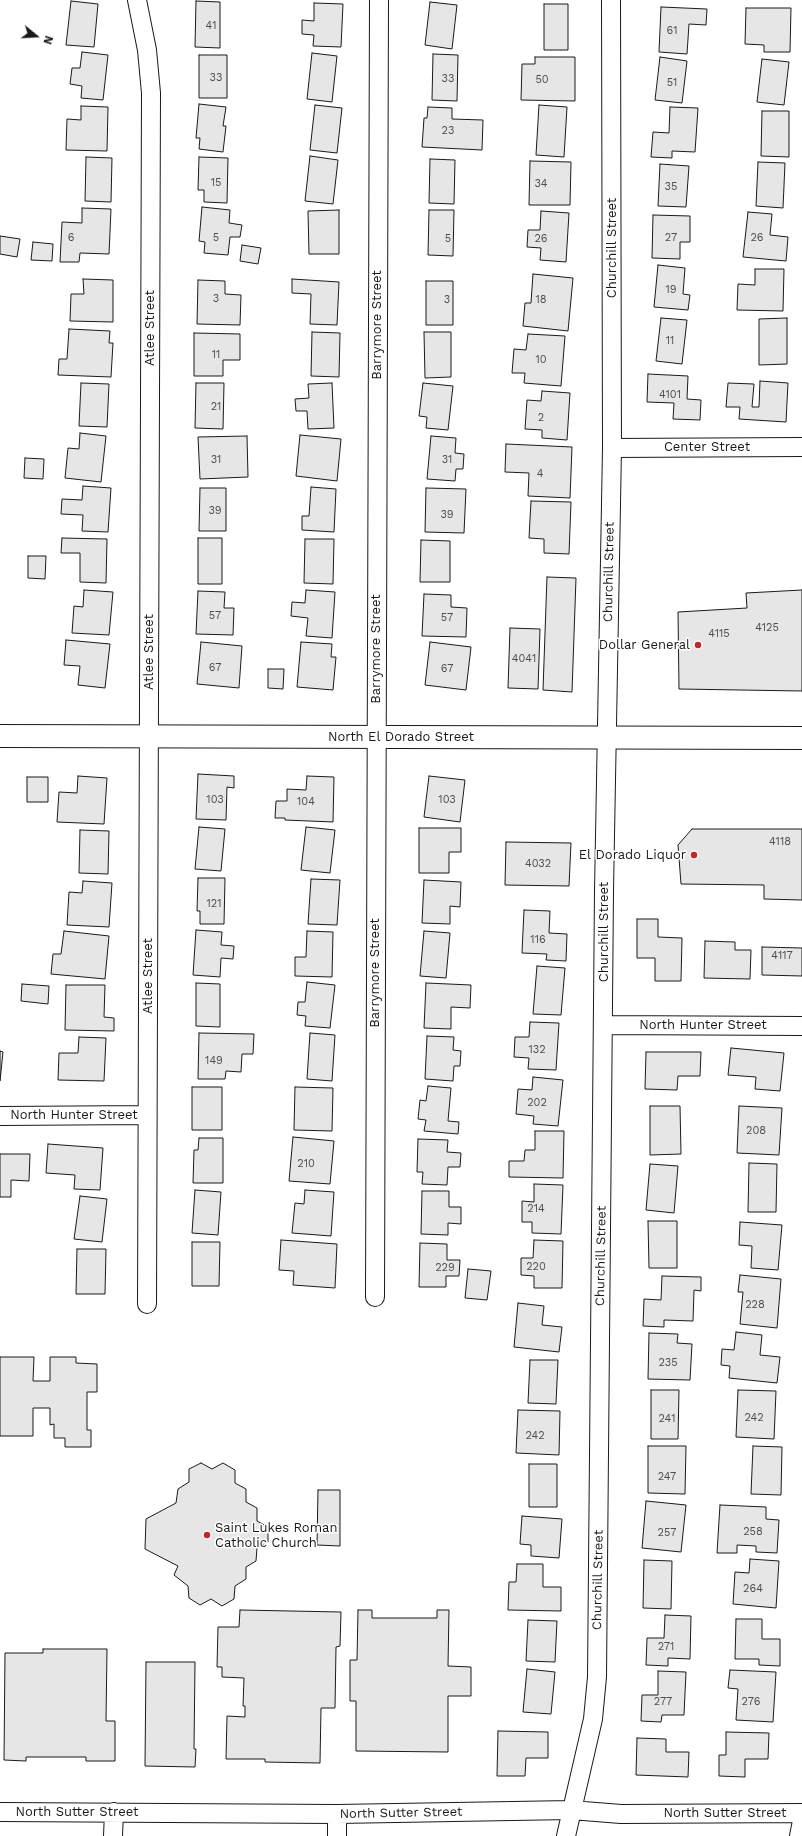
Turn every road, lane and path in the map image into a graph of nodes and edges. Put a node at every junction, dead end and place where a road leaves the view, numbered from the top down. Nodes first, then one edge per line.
1 (137, 0) edge
2 (379, 0) edge
3 (611, 0) edge
4 (802, 447) edge
5 (612, 448) junction
6 (0, 736) edge
7 (149, 736) junction
8 (607, 736) junction
9 (376, 737) junction
10 (802, 738) edge
11 (604, 1025) junction
12 (802, 1026) edge
13 (147, 1115) junction
14 (0, 1116) edge
15 (375, 1298) dead end
16 (147, 1304) dead end
17 (571, 1810) junction
18 (0, 1812) edge
19 (114, 1812) junction
20 (802, 1813) edge
21 (337, 1814) junction
22 (802, 1821) edge
23 (113, 1836) edge
24 (337, 1836) edge
25 (566, 1836) edge
26 (799, 1836) edge

1 - 7 street, Atlee Street
2 - 9 street, Barrymore Street
3 - 5 street, Churchill Street
4 - 5 street, Center Street
5 - 8 street, Churchill Street
6 - 7 main road, North El Dorado Street
7 - 9 main road, North El Dorado Street
7 - 13 street, Atlee Street
8 - 9 main road, North El Dorado Street
8 - 10 main road, North El Dorado Street
8 - 11 street, Churchill Street
9 - 15 street, Barrymore Street
11 - 12 street, North Hunter Street
11 - 17 street, Churchill Street
13 - 14 street, North Hunter Street
13 - 16 street, Atlee Street
17 - 20 street, North Sutter Street
17 - 21 street, North Sutter Street
17 - 25 street, Churchill Street
18 - 19 street, North Sutter Street
19 - 21 street, North Sutter Street
19 - 23 street
21 - 24 street
22 - 26 street

